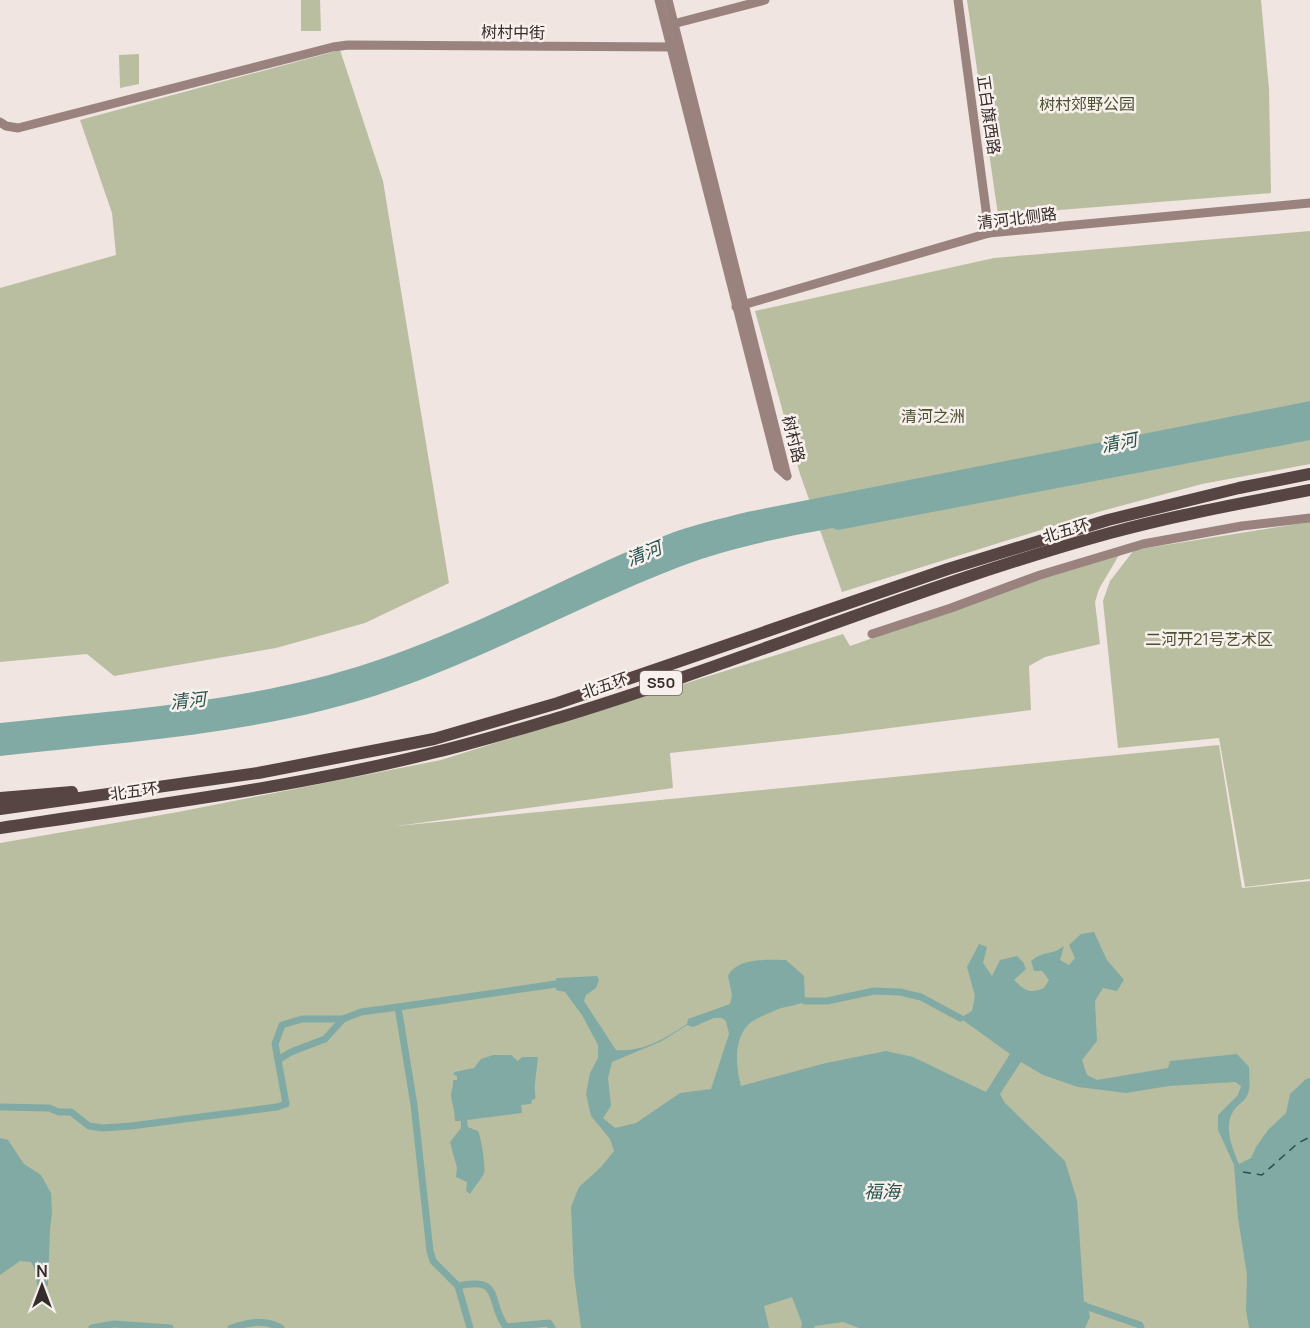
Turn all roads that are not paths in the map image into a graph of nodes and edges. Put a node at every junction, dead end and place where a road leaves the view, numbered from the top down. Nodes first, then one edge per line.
1 (659, 0) edge
2 (668, 0) edge
3 (765, 0) edge
4 (958, 0) edge
5 (673, 24) junction
6 (675, 48) junction
7 (0, 122) edge
8 (1310, 203) edge
9 (989, 233) junction
10 (740, 305) junction
11 (1310, 474) edge
12 (1310, 490) edge
13 (1310, 495) edge
14 (1243, 503) junction
15 (1310, 518) edge
16 (872, 634) dead end
17 (175, 785) junction
18 (0, 798) edge
19 (178, 802) junction
20 (0, 810) edge
21 (0, 828) edge
22 (0, 836) edge

1 - 6 street, 树村路
2 - 5 street, 树村路
3 - 5 street
4 - 9 street, 正白旗西路
5 - 6 street, 树村路
6 - 7 street, 树村中街
6 - 10 street, 树村路
8 - 9 street, 清河北侧路
9 - 10 street, 清河北侧路
10 - 10 street, 树村路
11 - 17 highway, 北五环 / S50
12 - 14 highway, 北五环 / S50
13 - 14 highway
14 - 19 highway, 北五环 / S50
15 - 16 street
17 - 18 highway
17 - 20 highway, 北五环 / S50
19 - 21 highway, 北五环 / S50
19 - 22 highway

